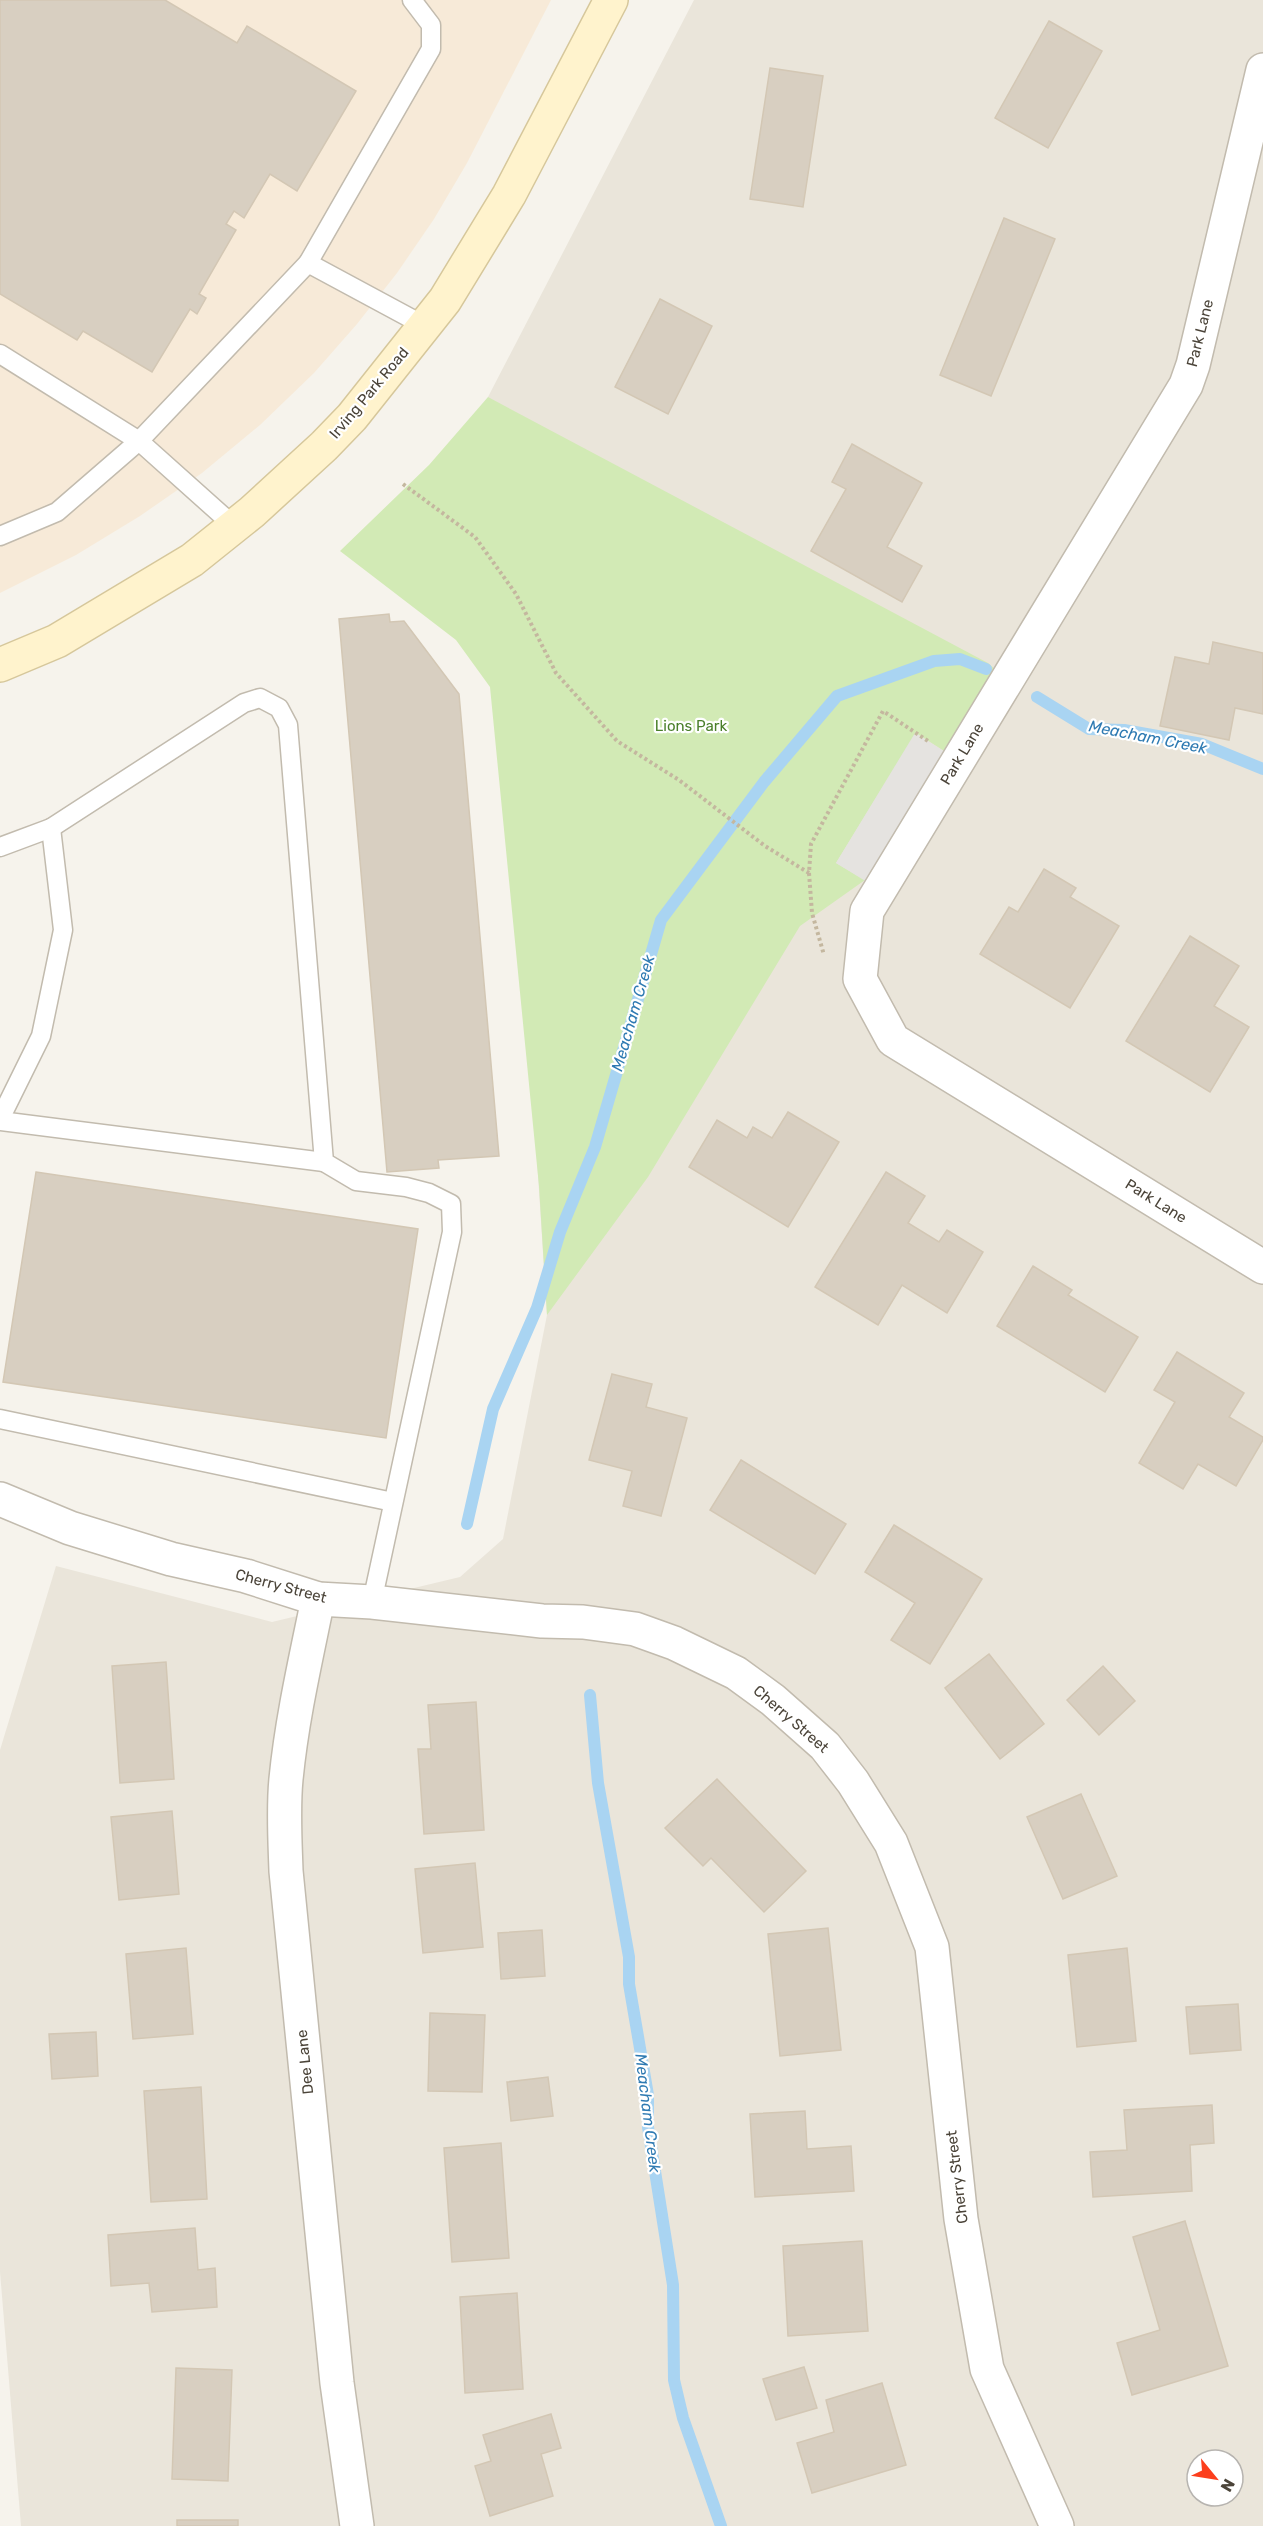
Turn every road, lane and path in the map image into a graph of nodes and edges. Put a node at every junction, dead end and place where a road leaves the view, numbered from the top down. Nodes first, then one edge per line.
1 (412, 0) edge
2 (611, 0) edge
3 (1263, 70) edge
4 (308, 263) junction
5 (424, 326) junction
6 (0, 354) edge
7 (139, 441) junction
8 (403, 484) dead end
9 (234, 526) junction
10 (0, 536) edge
11 (0, 664) edge
12 (958, 760) junction
13 (51, 828) junction
14 (0, 847) edge
15 (0, 1120) edge
16 (324, 1162) junction
17 (1263, 1267) edge
18 (0, 1419) edge
19 (0, 1499) edge
20 (393, 1502) junction
21 (318, 1599) junction
22 (372, 1602) junction
23 (357, 2526) edge
24 (1057, 2526) edge

1 - 4 lane
2 - 5 main road, Irving Park Road
3 - 12 street, Park Lane
4 - 5 lane
4 - 7 lane
5 - 9 main road, Irving Park Road
6 - 7 lane
7 - 9 lane
7 - 10 lane
8 - 12 path
9 - 11 main road, Irving Park Road
12 - 17 street, Park Lane
13 - 14 lane
13 - 15 lane
13 - 16 lane
15 - 16 lane
16 - 20 lane
18 - 20 lane
19 - 21 street, Cherry Street
20 - 22 lane
21 - 22 street, Cherry Street
21 - 23 street, Dee Lane
22 - 24 street, Cherry Street

